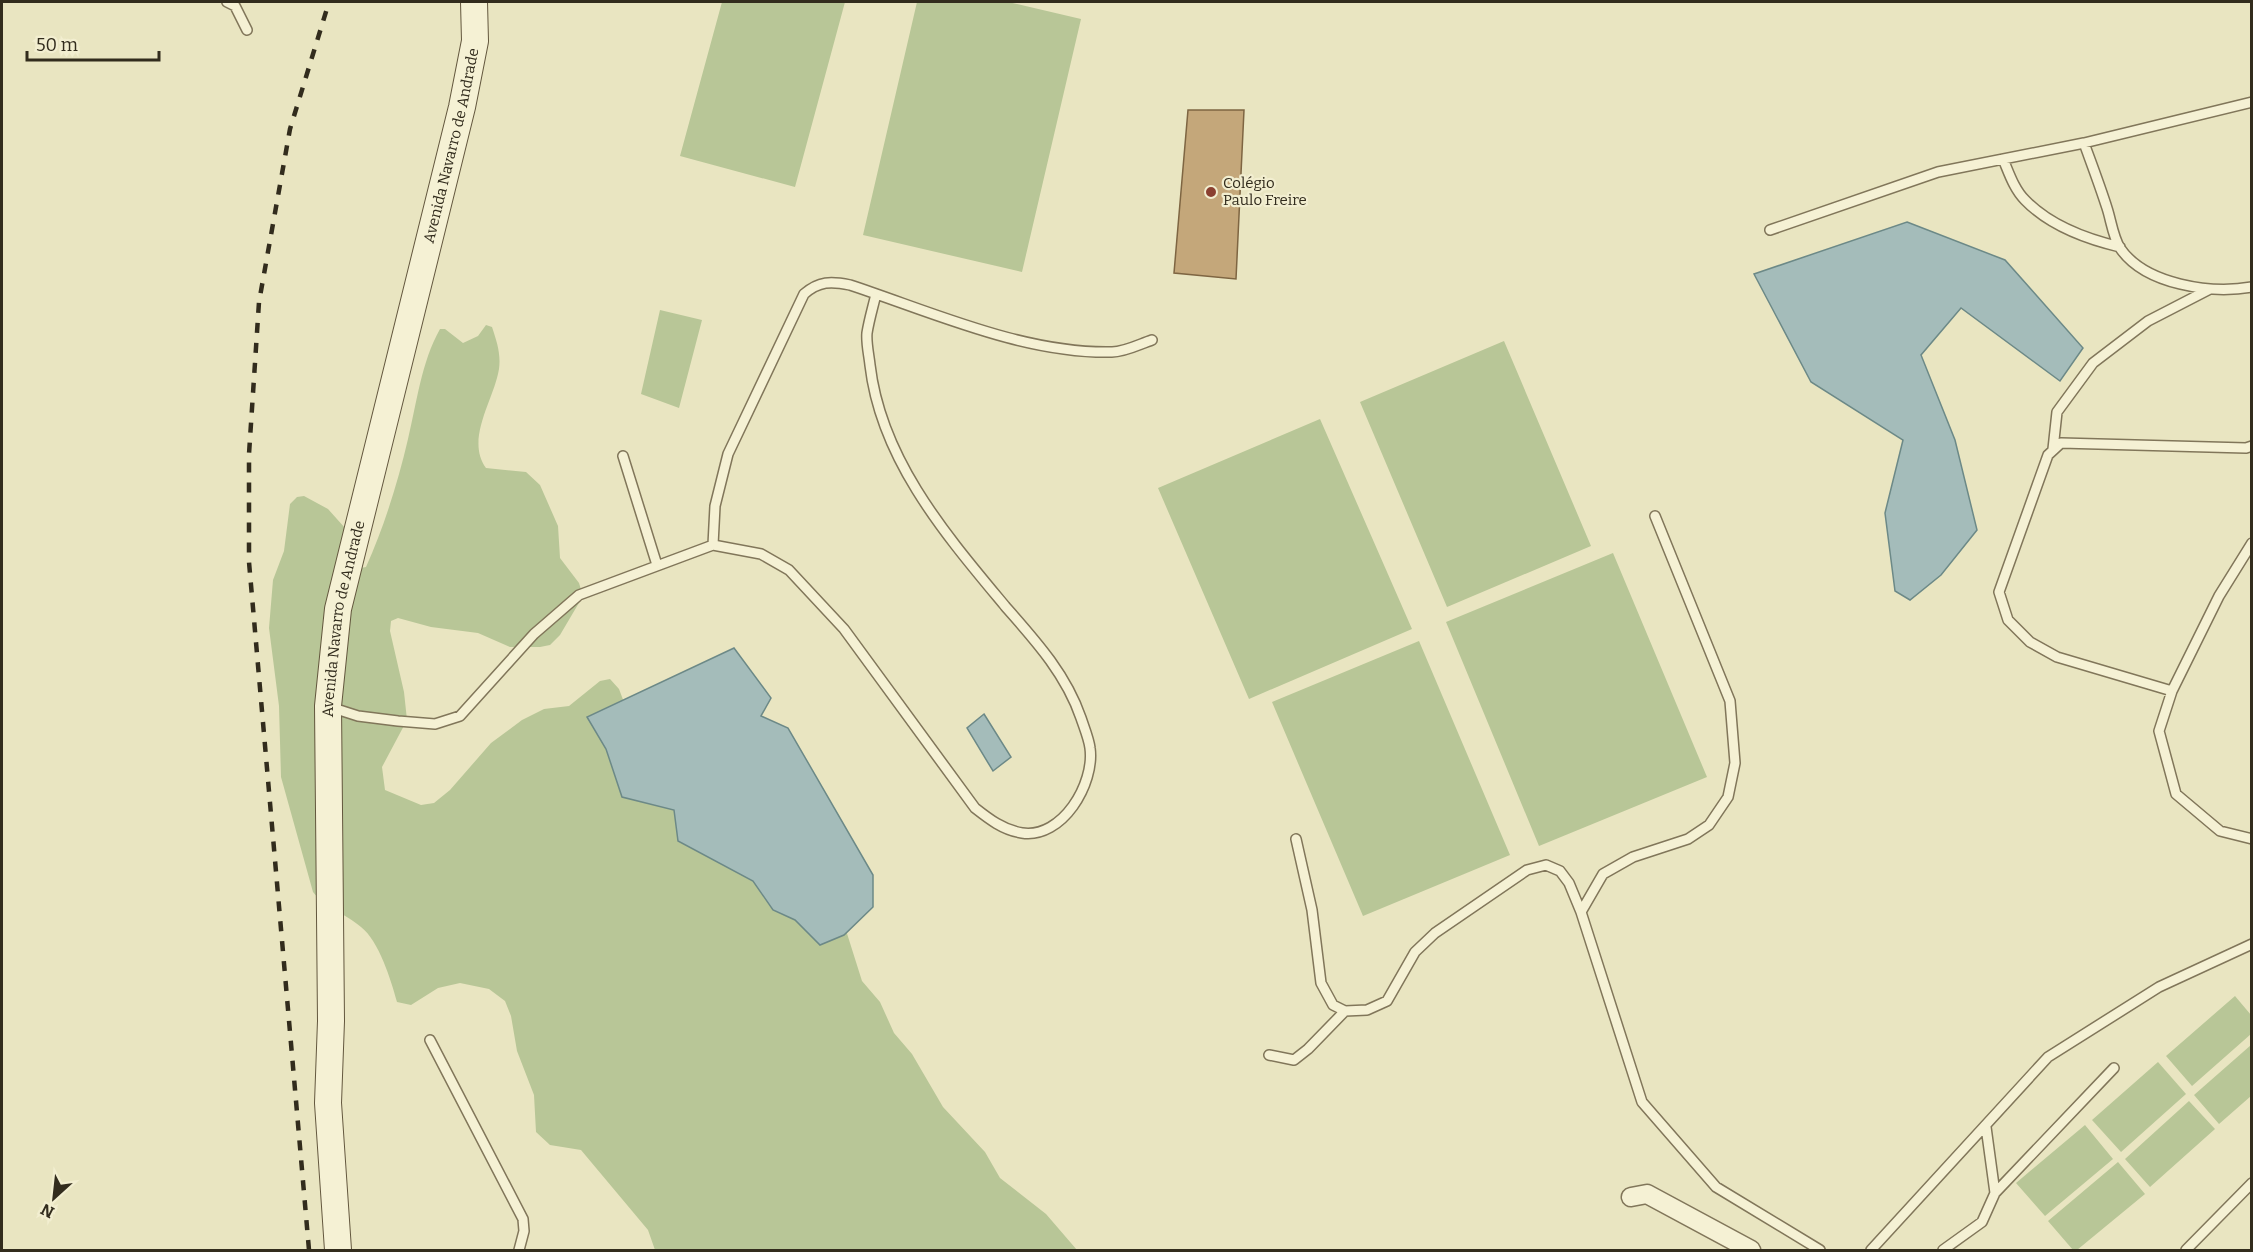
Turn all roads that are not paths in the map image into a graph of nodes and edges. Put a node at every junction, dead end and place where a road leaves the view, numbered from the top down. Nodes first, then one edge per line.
1 (227, 2) edge
2 (474, 2) edge
3 (247, 30) dead end
4 (2252, 102) edge
5 (2084, 143) junction
6 (2003, 159) junction
7 (1770, 230) dead end
8 (2120, 247) junction
9 (2252, 287) edge
10 (2210, 289) junction
11 (876, 294) junction
12 (1152, 340) dead end
13 (2252, 446) edge
14 (2053, 449) junction
15 (623, 456) dead end
16 (1655, 516) dead end
17 (2252, 543) edge
18 (713, 545) junction
19 (657, 565) junction
20 (2172, 691) junction
21 (328, 706) junction
22 (1296, 839) dead end
23 (2252, 839) edge
24 (1581, 912) junction
25 (2252, 944) edge
26 (1345, 1011) junction
27 (430, 1040) dead end
28 (1269, 1055) dead end
29 (2114, 1068) dead end
30 (1986, 1127) junction
31 (2252, 1183) edge
32 (1995, 1193) junction
33 (1630, 1197) dead end
34 (338, 1251) edge
35 (519, 1251) edge
36 (1751, 1251) edge
37 (1820, 1251) edge
38 (1871, 1251) edge
39 (1943, 1251) edge
40 (2186, 1251) edge

1 - 3 lane
2 - 21 street, Avenida Navarro de Andrade
4 - 5 lane
5 - 6 lane
5 - 8 lane
6 - 7 lane
6 - 8 lane
8 - 10 lane
9 - 10 lane
10 - 14 lane
11 - 12 lane
11 - 18 lane
11 - 18 lane
13 - 14 lane
14 - 20 lane
15 - 19 lane
16 - 24 lane
17 - 20 lane
18 - 19 lane
19 - 21 lane
20 - 23 lane
21 - 34 street, Avenida Navarro de Andrade
22 - 26 lane
24 - 26 lane
24 - 37 lane
25 - 30 lane
26 - 28 lane
27 - 35 lane
29 - 32 lane
30 - 32 lane
30 - 38 lane
31 - 40 lane
32 - 39 lane
33 - 36 street

